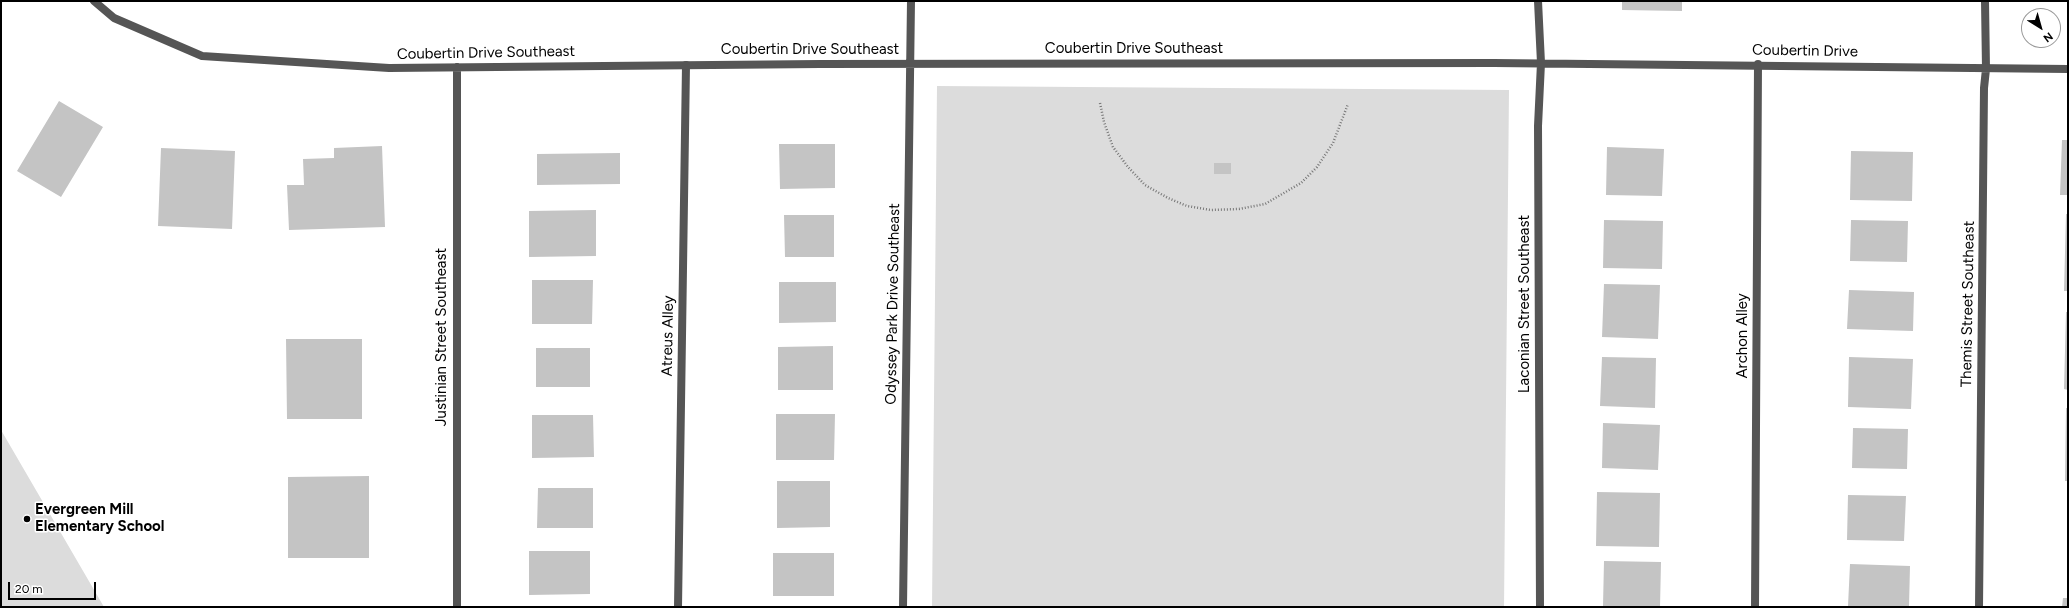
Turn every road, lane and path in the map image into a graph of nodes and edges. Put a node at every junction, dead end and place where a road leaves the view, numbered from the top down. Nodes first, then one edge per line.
1 (94, 1) edge
2 (911, 1) edge
3 (1538, 1) edge
4 (1984, 1) edge
5 (1541, 63) junction
6 (910, 64) junction
7 (1758, 64) junction
8 (686, 65) junction
9 (457, 67) junction
10 (1986, 69) junction
11 (2068, 69) edge
12 (1100, 102) dead end
13 (1348, 104) dead end
14 (457, 607) edge
15 (678, 607) edge
16 (903, 607) edge
17 (1540, 607) edge
18 (1755, 607) edge
19 (1979, 607) edge

1 - 9 street, Coubertin Drive Southeast
2 - 6 street, Odyssey Park Drive Southeast
3 - 5 street, Laconian Street Southeast
4 - 10 street, Themis Street Southeast
5 - 6 street, Coubertin Drive Southeast
5 - 7 street, Coubertin Drive
5 - 17 street, Laconian Street Southeast
6 - 8 street, Coubertin Drive Southeast
6 - 16 street, Odyssey Park Drive Southeast
7 - 10 street, Coubertin Drive
7 - 18 street, Archon Alley
8 - 9 street, Coubertin Drive Southeast
8 - 15 street, Atreus Alley
9 - 14 street, Justinian Street Southeast
10 - 11 street, Coubertin Drive
10 - 19 street, Themis Street Southeast
12 - 13 path

